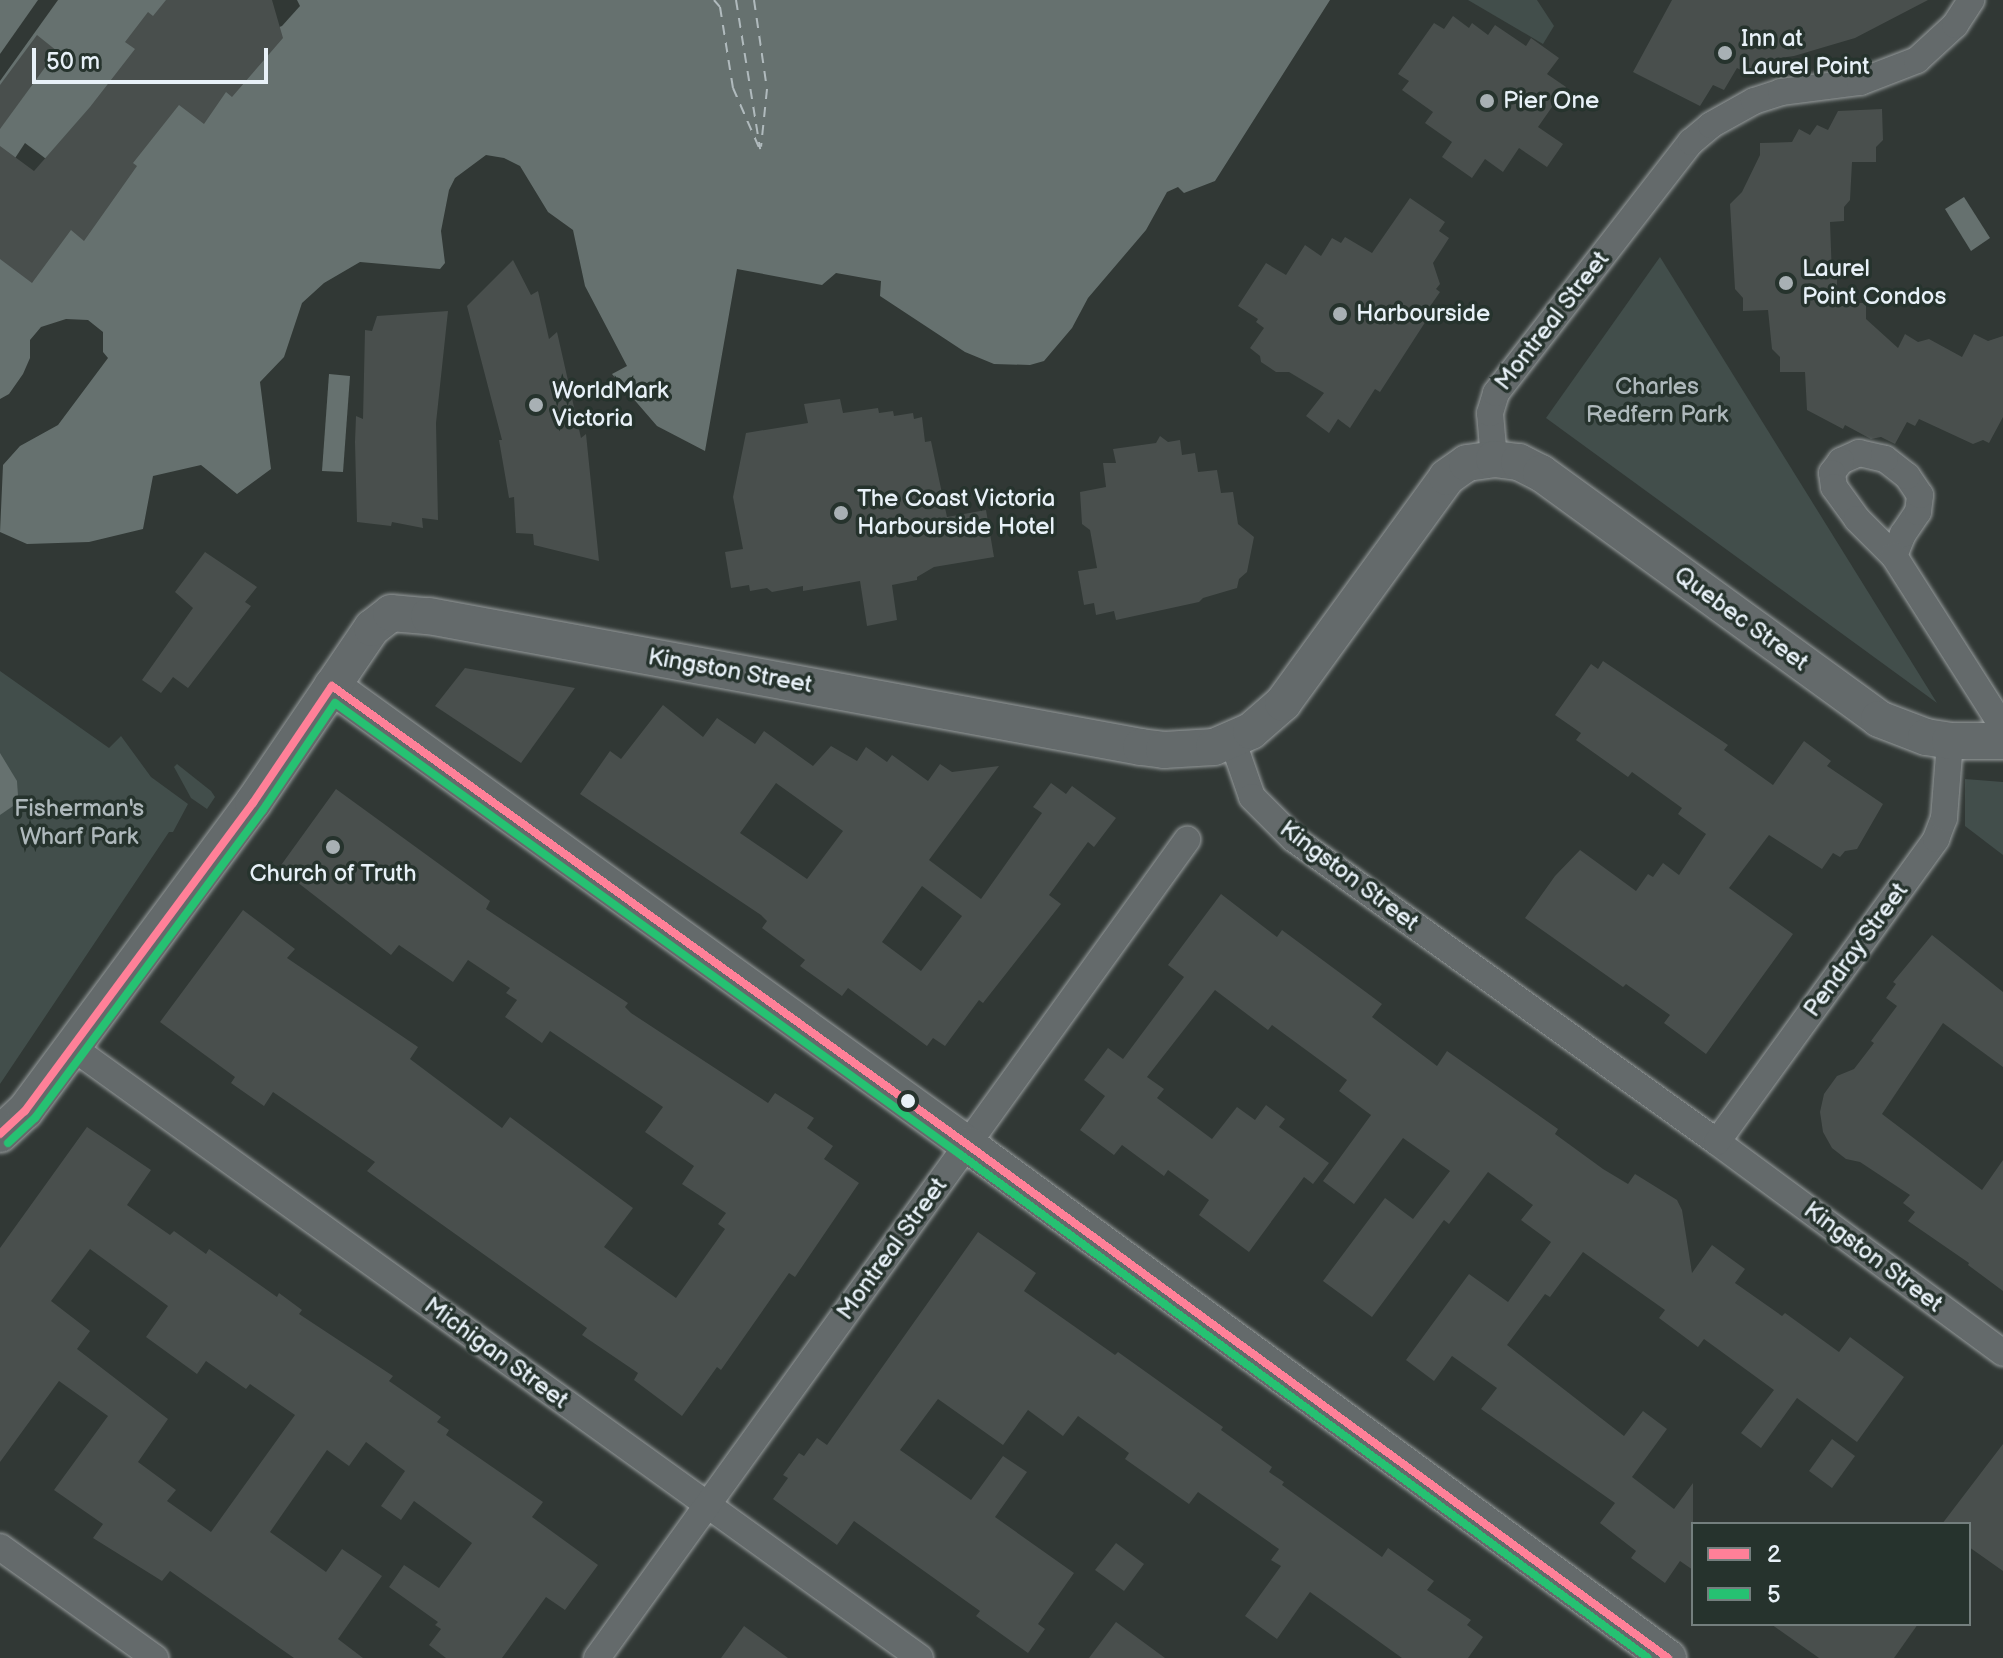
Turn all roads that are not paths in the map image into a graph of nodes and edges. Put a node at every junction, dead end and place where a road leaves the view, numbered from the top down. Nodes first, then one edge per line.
1 (1971, 0) edge
2 (1494, 459) junction
3 (1894, 556) dead end
4 (332, 686) junction
5 (2003, 727) edge
6 (1950, 741) junction
7 (2003, 741) edge
8 (1233, 742) junction
9 (1187, 840) dead end
10 (72, 1047) junction
11 (0, 1134) edge
12 (1717, 1142) junction
13 (968, 1145) junction
14 (2003, 1353) edge
15 (706, 1504) junction
16 (0, 1547) edge
17 (155, 1658) edge
18 (597, 1658) edge
19 (920, 1658) edge
20 (1668, 1658) edge

1 - 2 street, Montreal Street
2 - 6 street, Quebec Street
2 - 8 street
3 - 5 street
4 - 8 street, Kingston Street
4 - 10 street
4 - 13 street
6 - 7 street, Quebec Street
6 - 12 street, Pendray Street
8 - 12 street, Kingston Street
9 - 13 street, Montreal Street
10 - 11 street
10 - 15 street, Michigan Street
12 - 14 street, Kingston Street
13 - 15 street, Montreal Street
13 - 20 street
15 - 18 street, Montreal Street
15 - 19 street, Michigan Street
16 - 17 street

